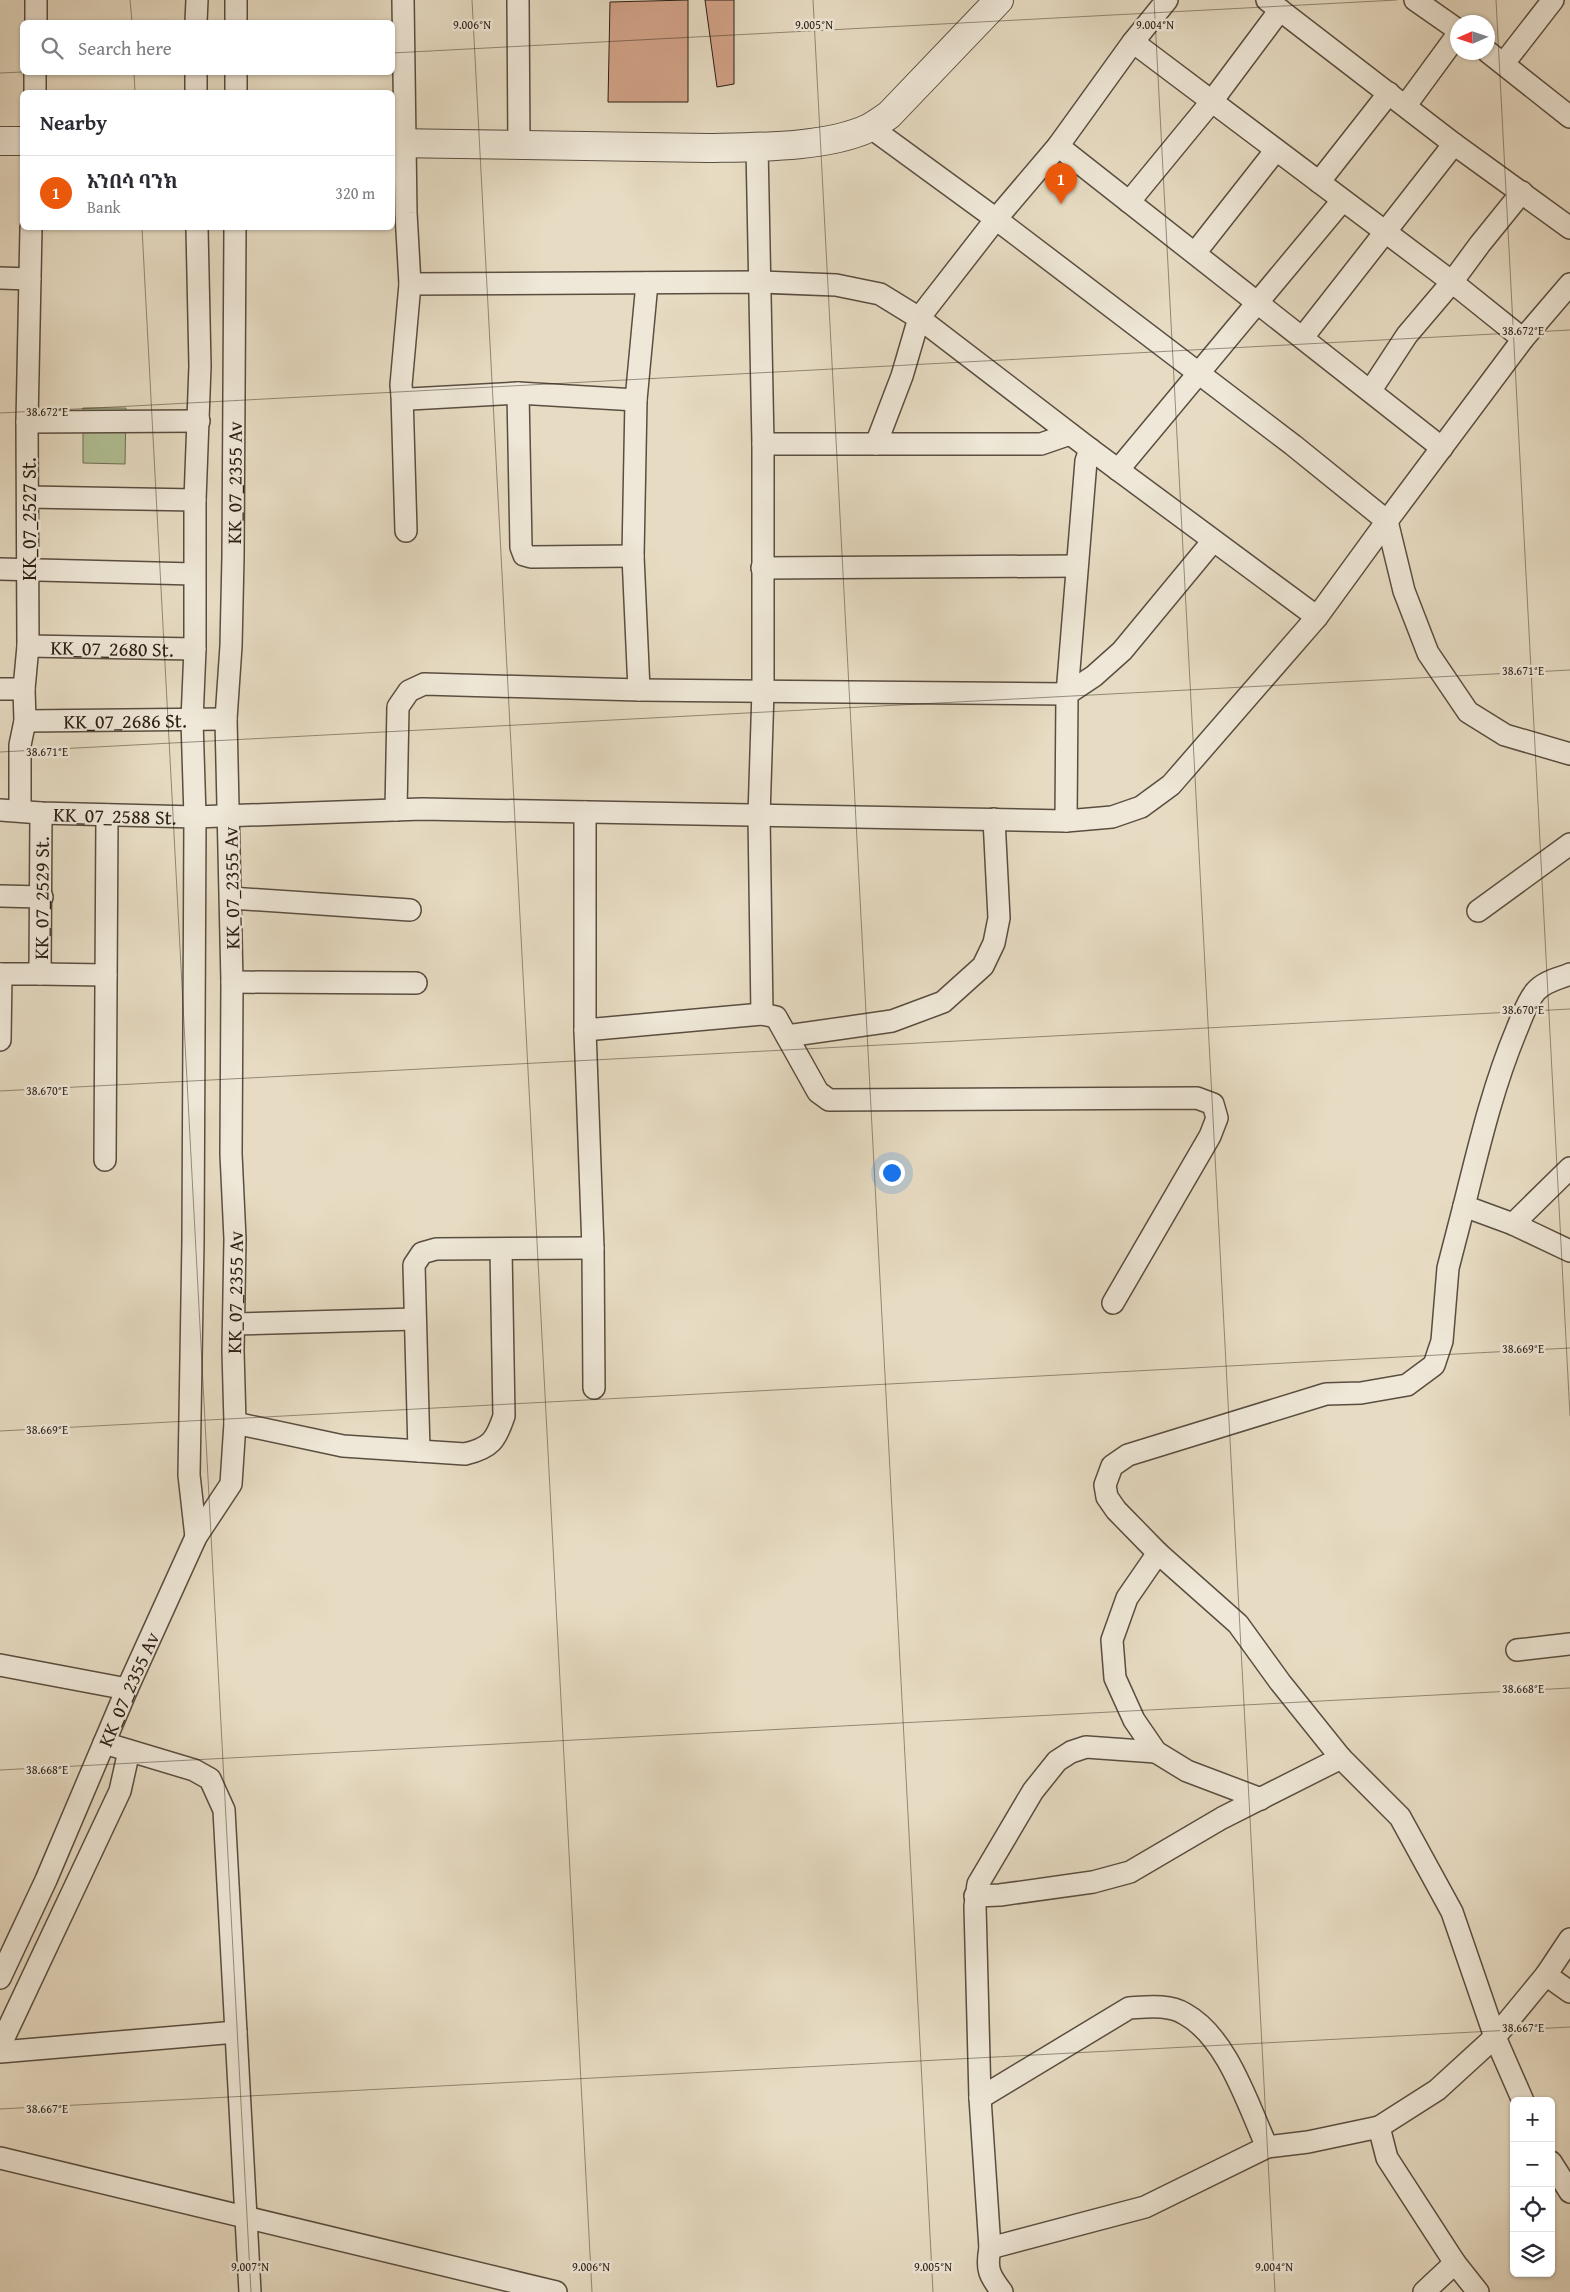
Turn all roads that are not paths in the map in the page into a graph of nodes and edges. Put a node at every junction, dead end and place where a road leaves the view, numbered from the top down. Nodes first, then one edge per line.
1 (36, 0) edge
2 (197, 0) edge
3 (236, 0) edge
4 (403, 0) edge
5 (518, 0) edge
6 (999, 0) edge
7 (1415, 0) edge
8 (1553, 0) edge
9 (1164, 1) edge
10 (1273, 5) edge
11 (36, 20) edge
12 (196, 20) edge
13 (236, 20) edge
14 (1450, 26) edge
15 (1450, 41) edge
16 (1133, 42) junction
17 (1496, 57) edge
18 (35, 75) edge
19 (196, 75) edge
20 (236, 75) edge
21 (34, 90) edge
22 (196, 90) edge
23 (236, 90) edge
24 (1398, 99) junction
25 (1212, 101) junction
26 (1570, 117) edge
27 (870, 127) junction
28 (0, 141) edge
29 (20, 141) edge
30 (399, 143) edge
31 (1454, 144) junction
32 (519, 146) junction
33 (1058, 146) junction
34 (757, 147) junction
35 (1276, 150) junction
36 (1319, 182) junction
37 (1522, 192) junction
38 (1342, 201) junction
39 (1128, 202) junction
40 (996, 219) junction
41 (1570, 228) edge
42 (32, 230) edge
43 (197, 230) edge
44 (235, 230) edge
45 (1383, 232) junction
46 (1195, 253) junction
47 (0, 278) edge
48 (30, 279) junction
49 (759, 282) junction
50 (1452, 282) junction
51 (647, 283) junction
52 (410, 284) junction
53 (1570, 284) edge
54 (1258, 302) junction
55 (919, 318) junction
56 (1302, 337) junction
57 (1524, 339) junction
58 (1199, 374) junction
59 (1371, 390) junction
60 (518, 393) junction
61 (402, 395) junction
62 (636, 400) junction
63 (199, 421) junction
64 (27, 422) junction
65 (1070, 434) junction
66 (763, 444) junction
67 (876, 444) junction
68 (1442, 448) junction
69 (1090, 449) junction
70 (1118, 470) junction
71 (28, 497) junction
72 (195, 500) junction
73 (1387, 521) junction
74 (406, 531) dead end
75 (1213, 541) junction
76 (633, 556) junction
77 (1077, 566) junction
78 (762, 568) junction
79 (28, 569) junction
80 (0, 570) edge
81 (194, 574) junction
82 (1317, 617) junction
83 (28, 646) junction
84 (194, 649) junction
85 (0, 689) edge
86 (24, 689) junction
87 (639, 690) junction
88 (763, 691) junction
89 (1067, 694) junction
90 (226, 719) junction
91 (192, 720) junction
92 (25, 721) junction
93 (1570, 754) edge
94 (10, 810) edge
95 (396, 810) junction
96 (585, 812) junction
97 (41, 813) junction
98 (107, 815) junction
99 (759, 816) junction
100 (196, 817) junction
101 (230, 817) junction
102 (994, 819) junction
103 (1066, 821) junction
104 (1570, 844) edge
105 (0, 896) edge
106 (42, 897) junction
107 (231, 898) junction
108 (410, 910) dead end
109 (1478, 911) dead end
110 (1, 974) edge
111 (40, 974) junction
112 (1570, 974) edge
113 (106, 975) junction
114 (232, 982) junction
115 (416, 983) dead end
116 (762, 1014) junction
117 (585, 1030) junction
118 (787, 1036) junction
119 (0, 1040) edge
120 (105, 1160) dead end
121 (1570, 1168) edge
122 (1464, 1206) junction
123 (1512, 1224) junction
124 (593, 1248) junction
125 (502, 1250) junction
126 (1570, 1250) edge
127 (1113, 1303) dead end
128 (415, 1319) junction
129 (234, 1324) junction
130 (594, 1388) dead end
131 (235, 1423) junction
132 (418, 1451) junction
133 (196, 1537) junction
134 (1158, 1554) junction
135 (1570, 1644) edge
136 (1517, 1650) dead end
137 (0, 1665) edge
138 (127, 1689) junction
139 (104, 1744) junction
140 (129, 1751) junction
141 (1156, 1752) junction
142 (1341, 1758) junction
143 (1261, 1798) junction
144 (975, 1896) junction
145 (1570, 1938) edge
146 (1546, 1975) junction
147 (0, 1978) edge
148 (1570, 1992) edge
149 (236, 2032) junction
150 (1495, 2037) junction
151 (0, 2046) edge
152 (0, 2052) edge
153 (1521, 2097) edge
154 (980, 2098) junction
155 (1379, 2127) junction
156 (1267, 2147) junction
157 (0, 2158) edge
158 (1555, 2168) edge
159 (1570, 2192) edge
160 (245, 2218) junction
161 (990, 2248) junction
162 (1455, 2263) junction
163 (250, 2292) edge
164 (556, 2292) edge
165 (1002, 2292) edge
166 (1424, 2292) edge
167 (1478, 2292) edge

1 - 11 street
2 - 12 street
3 - 13 street
4 - 30 street
5 - 32 street
6 - 27 street
7 - 14 street
8 - 17 street
9 - 16 street
10 - 24 street
10 - 25 street
15 - 24 street
16 - 25 street
16 - 33 street
17 - 26 street
18 - 21 street
19 - 22 street
20 - 23 street
24 - 31 street
24 - 36 street
25 - 35 street
25 - 39 street
27 - 34 street
27 - 40 street
28 - 29 street
30 - 32 street
30 - 52 street
31 - 37 street
31 - 45 street
32 - 34 street
33 - 39 street
33 - 40 street
34 - 49 street
35 - 36 street
35 - 46 street
36 - 38 street
37 - 41 street
37 - 50 street
38 - 45 street
38 - 54 street
39 - 46 street
40 - 55 street
40 - 58 street
42 - 48 street, KK_07_2527 St.
43 - 63 street, KK_07_2355 Av
44 - 90 street, KK_07_2355 Av
45 - 50 street
45 - 56 street
46 - 54 street
47 - 48 street
48 - 64 street, KK_07_2527 St.
49 - 51 street
49 - 55 street
49 - 66 street
50 - 57 street
50 - 59 street
51 - 52 street
51 - 62 street
52 - 61 street
53 - 57 street, KK_07_2588 St.
54 - 56 street
54 - 58 street
55 - 65 street
55 - 67 street
56 - 59 street
57 - 68 street, KK_07_2588 St.
58 - 70 street
58 - 73 street
59 - 68 street
60 - 61 street
60 - 62 street
60 - 76 street
61 - 74 street
62 - 76 street
63 - 64 street
63 - 72 street, KK_07_2355 Av
64 - 71 street, KK_07_2527 St.
65 - 67 street
65 - 69 street
66 - 67 street
66 - 78 street
68 - 73 street, KK_07_2588 St.
69 - 70 street
69 - 77 street
70 - 75 street
71 - 72 street
71 - 79 street, KK_07_2527 St.
72 - 81 street, KK_07_2355 Av
73 - 82 street, KK_07_2588 St.
73 - 93 street
75 - 82 street
75 - 89 street
76 - 87 street
77 - 78 street
77 - 89 street
78 - 88 street
79 - 80 street
79 - 81 street
79 - 83 street, KK_07_2527 St.
81 - 84 street, KK_07_2355 Av
82 - 103 street, KK_07_2588 St.
83 - 84 street, KK_07_2680 St.
83 - 86 street, KK_07_2527 St.
84 - 91 street, KK_07_2355 Av
85 - 86 street
86 - 92 street, KK_07_2527 St.
87 - 88 street
87 - 95 street
88 - 89 street
88 - 99 street
89 - 103 street
90 - 91 street, KK_07_2686 St.
90 - 101 street, KK_07_2355 Av
91 - 92 street, KK_07_2686 St.
91 - 100 street, KK_07_2355 Av
92 - 94 street, KK_07_2527 St.
94 - 97 street, KK_07_2588 St.
95 - 96 street, KK_07_2588 St.
95 - 101 street, KK_07_2588 St.
96 - 99 street, KK_07_2588 St.
96 - 117 street
97 - 98 street, KK_07_2588 St.
97 - 106 street, KK_07_2529 St.
98 - 100 street, KK_07_2588 St.
98 - 113 street
99 - 102 street, KK_07_2588 St.
99 - 116 street
100 - 101 street, KK_07_2588 St.
100 - 133 street, KK_07_2355 Av
101 - 107 street, KK_07_2355 Av
102 - 103 street, KK_07_2588 St.
102 - 118 street
104 - 109 street
105 - 106 street
106 - 111 street, KK_07_2529 St.
107 - 108 street
107 - 114 street, KK_07_2355 Av
110 - 111 street, KK_07_2529 St.
110 - 119 street
111 - 113 street
112 - 122 street
113 - 120 street
114 - 115 street
114 - 129 street, KK_07_2355 Av
116 - 117 street
116 - 118 street
117 - 124 street
118 - 127 street
121 - 123 street
122 - 123 street
122 - 134 street
123 - 126 street
124 - 125 street
124 - 130 street
125 - 128 street
125 - 132 street
128 - 129 street
128 - 132 street
129 - 131 street, KK_07_2355 Av
131 - 132 street
131 - 133 street, KK_07_2355 Av
133 - 138 street, KK_07_2355 Av
134 - 141 street
134 - 142 street
135 - 136 street
137 - 138 street
138 - 139 street, KK_07_2355 Av
139 - 140 street
139 - 147 street, KK_07_2355 Av
140 - 149 street
140 - 151 street
141 - 143 street
141 - 144 street
142 - 143 street
142 - 150 street
143 - 144 street
144 - 154 street
145 - 146 street
146 - 148 street
146 - 150 street
149 - 152 street
149 - 160 street
150 - 153 street
150 - 155 street
154 - 156 street
154 - 161 street
155 - 156 street
155 - 162 street
156 - 161 street
157 - 160 street
158 - 159 street
160 - 163 street
160 - 164 street
161 - 165 street
162 - 166 street
162 - 167 street

